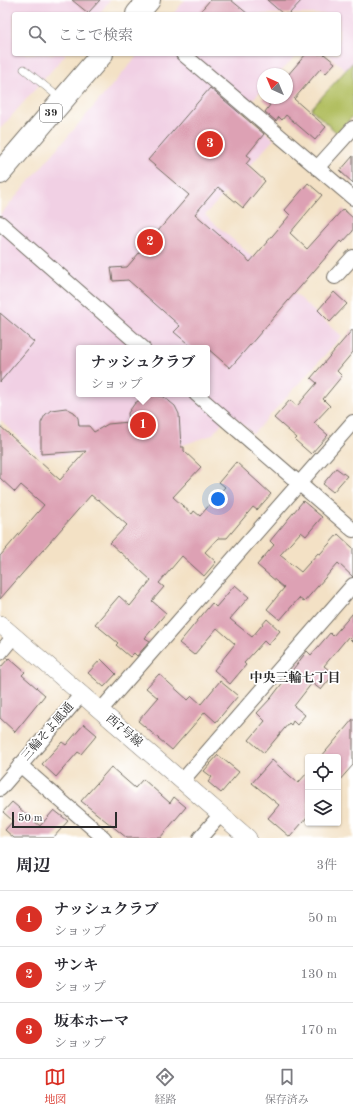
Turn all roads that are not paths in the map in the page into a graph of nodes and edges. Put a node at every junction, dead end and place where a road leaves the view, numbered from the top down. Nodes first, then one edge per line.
1 (149, 0) edge
2 (139, 12) edge
3 (100, 56) edge
4 (185, 56) edge
5 (24, 69) dead end
6 (62, 101) junction
7 (353, 128) edge
8 (318, 168) junction
9 (0, 173) edge
10 (353, 198) edge
11 (0, 223) edge
12 (353, 257) edge
13 (335, 277) dead end
14 (140, 345) edge
15 (199, 397) edge
16 (353, 422) edge
17 (299, 484) junction
18 (353, 530) edge
19 (353, 585) edge
20 (0, 624) edge
21 (14, 636) junction
22 (0, 653) edge
23 (81, 694) junction
24 (100, 712) junction
25 (20, 765) junction
26 (182, 781) junction
27 (0, 789) edge
28 (221, 814) junction
29 (88, 833) edge
30 (104, 838) edge
31 (200, 838) edge
32 (248, 838) edge

1 - 2 highway
3 - 6 highway, 39
4 - 8 street
5 - 6 lane
6 - 9 highway, 39
7 - 8 street
8 - 10 street
11 - 14 street
12 - 13 street
15 - 17 street
16 - 17 street
17 - 18 street
17 - 24 street
19 - 26 street
20 - 21 street, 西7号線
21 - 22 street
21 - 23 street, 西7号線
23 - 24 street, 西7号線
23 - 25 street, 三輪そよ風通
24 - 26 street, 西7号線
25 - 27 street, 三輪そよ風通
25 - 29 street
26 - 28 street, 西7号線
28 - 31 street
28 - 32 street, 西7号線
29 - 30 street

